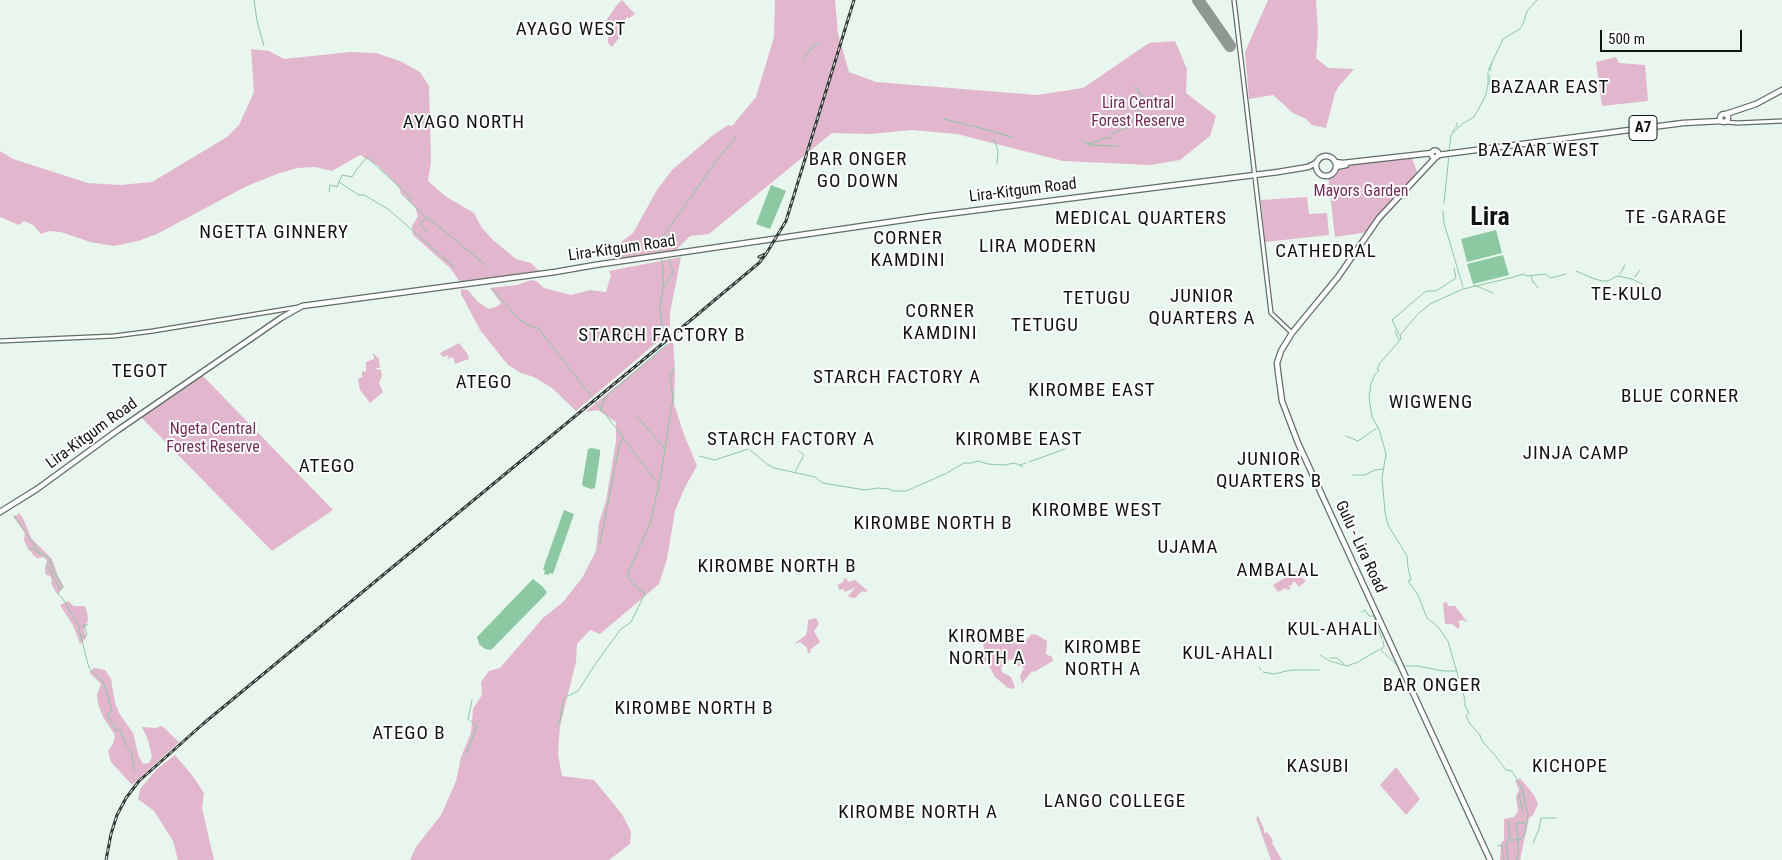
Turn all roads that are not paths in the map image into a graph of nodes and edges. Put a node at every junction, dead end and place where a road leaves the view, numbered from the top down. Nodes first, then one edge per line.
1 (1234, 0) edge
2 (1782, 92) edge
3 (1724, 119) junction
4 (1782, 121) edge
5 (1435, 155) junction
6 (1316, 163) junction
7 (1335, 165) junction
8 (1308, 167) junction
9 (1317, 170) junction
10 (1255, 174) junction
11 (302, 306) junction
12 (1292, 333) junction
13 (0, 341) edge
14 (0, 512) edge
15 (1490, 860) edge

1 - 10 main road
2 - 3 main road, A7
3 - 4 main road
3 - 5 main road, A7
5 - 7 main road
5 - 12 main road, Gulu - Lira Road
6 - 7 main road
6 - 8 main road, Lira-Kitgum Road
6 - 9 main road
7 - 9 main road
8 - 9 main road, Lira-Kitgum Road
8 - 10 main road, Lira-Kitgum Road
10 - 11 main road, Lira-Kitgum Road
10 - 12 main road
11 - 13 main road
11 - 14 main road, Lira-Kitgum Road
12 - 15 main road, Gulu - Lira Road

